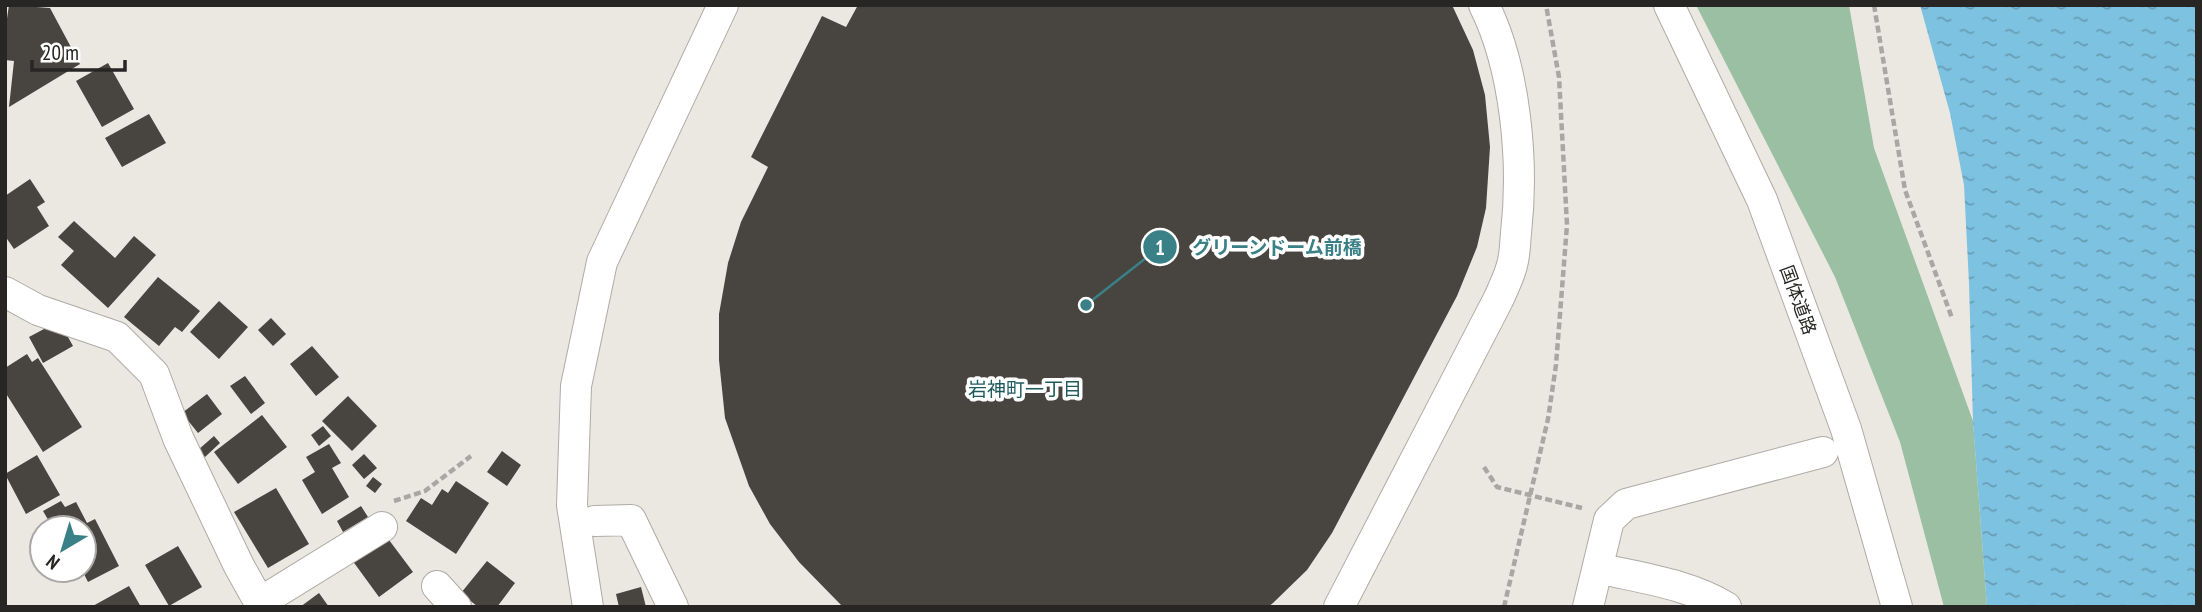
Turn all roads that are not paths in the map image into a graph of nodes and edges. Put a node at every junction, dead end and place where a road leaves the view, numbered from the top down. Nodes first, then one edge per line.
1 (723, 5) edge
2 (1484, 5) edge
3 (1669, 5) edge
4 (5, 292) edge
5 (1822, 452) dead end
6 (595, 521) dead end
7 (382, 527) road end
8 (1598, 568) junction
9 (260, 605) edge
10 (588, 607) edge
11 (673, 607) edge
12 (1339, 607) edge
13 (1588, 607) edge
14 (1726, 607) edge
15 (1896, 607) edge

1 - 10 street
2 - 12 street
3 - 15 street, 国体道路
4 - 9 street
5 - 8 street
6 - 11 street
7 - 9 street
8 - 13 street
8 - 14 street

